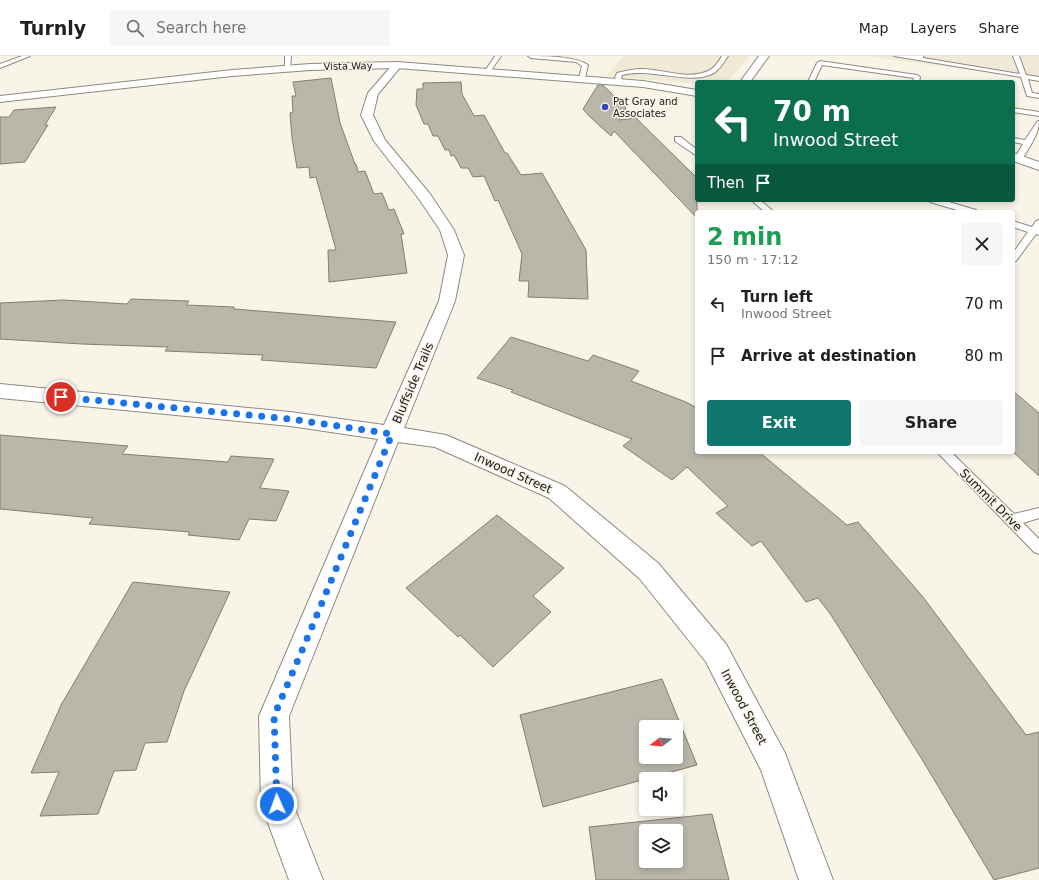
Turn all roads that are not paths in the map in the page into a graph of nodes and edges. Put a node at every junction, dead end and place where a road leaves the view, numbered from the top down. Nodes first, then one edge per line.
1 (27, 56) edge
2 (288, 56) edge
3 (498, 56) edge
4 (531, 56) edge
5 (541, 56) edge
6 (725, 56) edge
7 (764, 56) edge
8 (897, 56) edge
9 (1016, 56) edge
10 (920, 57) edge
11 (397, 65) junction
12 (0, 66) edge
13 (288, 69) junction
14 (488, 71) junction
15 (1024, 76) junction
16 (582, 78) junction
17 (1039, 79) edge
18 (746, 80) edge
19 (812, 80) edge
20 (916, 80) edge
21 (622, 82) junction
22 (695, 93) edge
23 (1039, 96) edge
24 (0, 99) edge
25 (1015, 110) edge
26 (1039, 114) edge
27 (1039, 123) edge
28 (678, 139) dead end
29 (1015, 140) edge
30 (1028, 143) junction
31 (695, 152) edge
32 (1016, 158) edge
33 (1039, 166) edge
34 (940, 202) edge
35 (966, 210) edge
36 (1015, 224) edge
37 (1037, 229) edge
38 (1015, 257) edge
39 (0, 391) edge
40 (392, 434) junction
41 (945, 454) edge
42 (1039, 513) edge
43 (1011, 520) junction
44 (1039, 548) edge
45 (306, 880) edge
46 (816, 880) edge

1 - 12 lane
2 - 13 lane
3 - 14 lane
4 - 5 lane
5 - 16 lane
6 - 21 lane
7 - 18 street
8 - 10 lane
9 - 15 lane
10 - 15 lane
11 - 13 street, Vista Way
11 - 14 street, Vista Way
11 - 40 street, Bluffside Trails
13 - 24 street, Vista Way
14 - 16 street, Vista Way
15 - 17 lane
15 - 23 lane
16 - 21 street, Vista Way
19 - 20 lane
21 - 22 street, Vista Way
25 - 26 lane
27 - 30 lane
28 - 31 lane
29 - 30 lane
30 - 32 lane
32 - 33 street
34 - 35 lane
36 - 37 lane
37 - 38 lane
39 - 40 street, Inwood Street
40 - 45 street, Bluffside Trails
40 - 46 street, Inwood Street
41 - 43 lane, Summit Drive
42 - 43 lane
43 - 44 lane, Summit Drive

